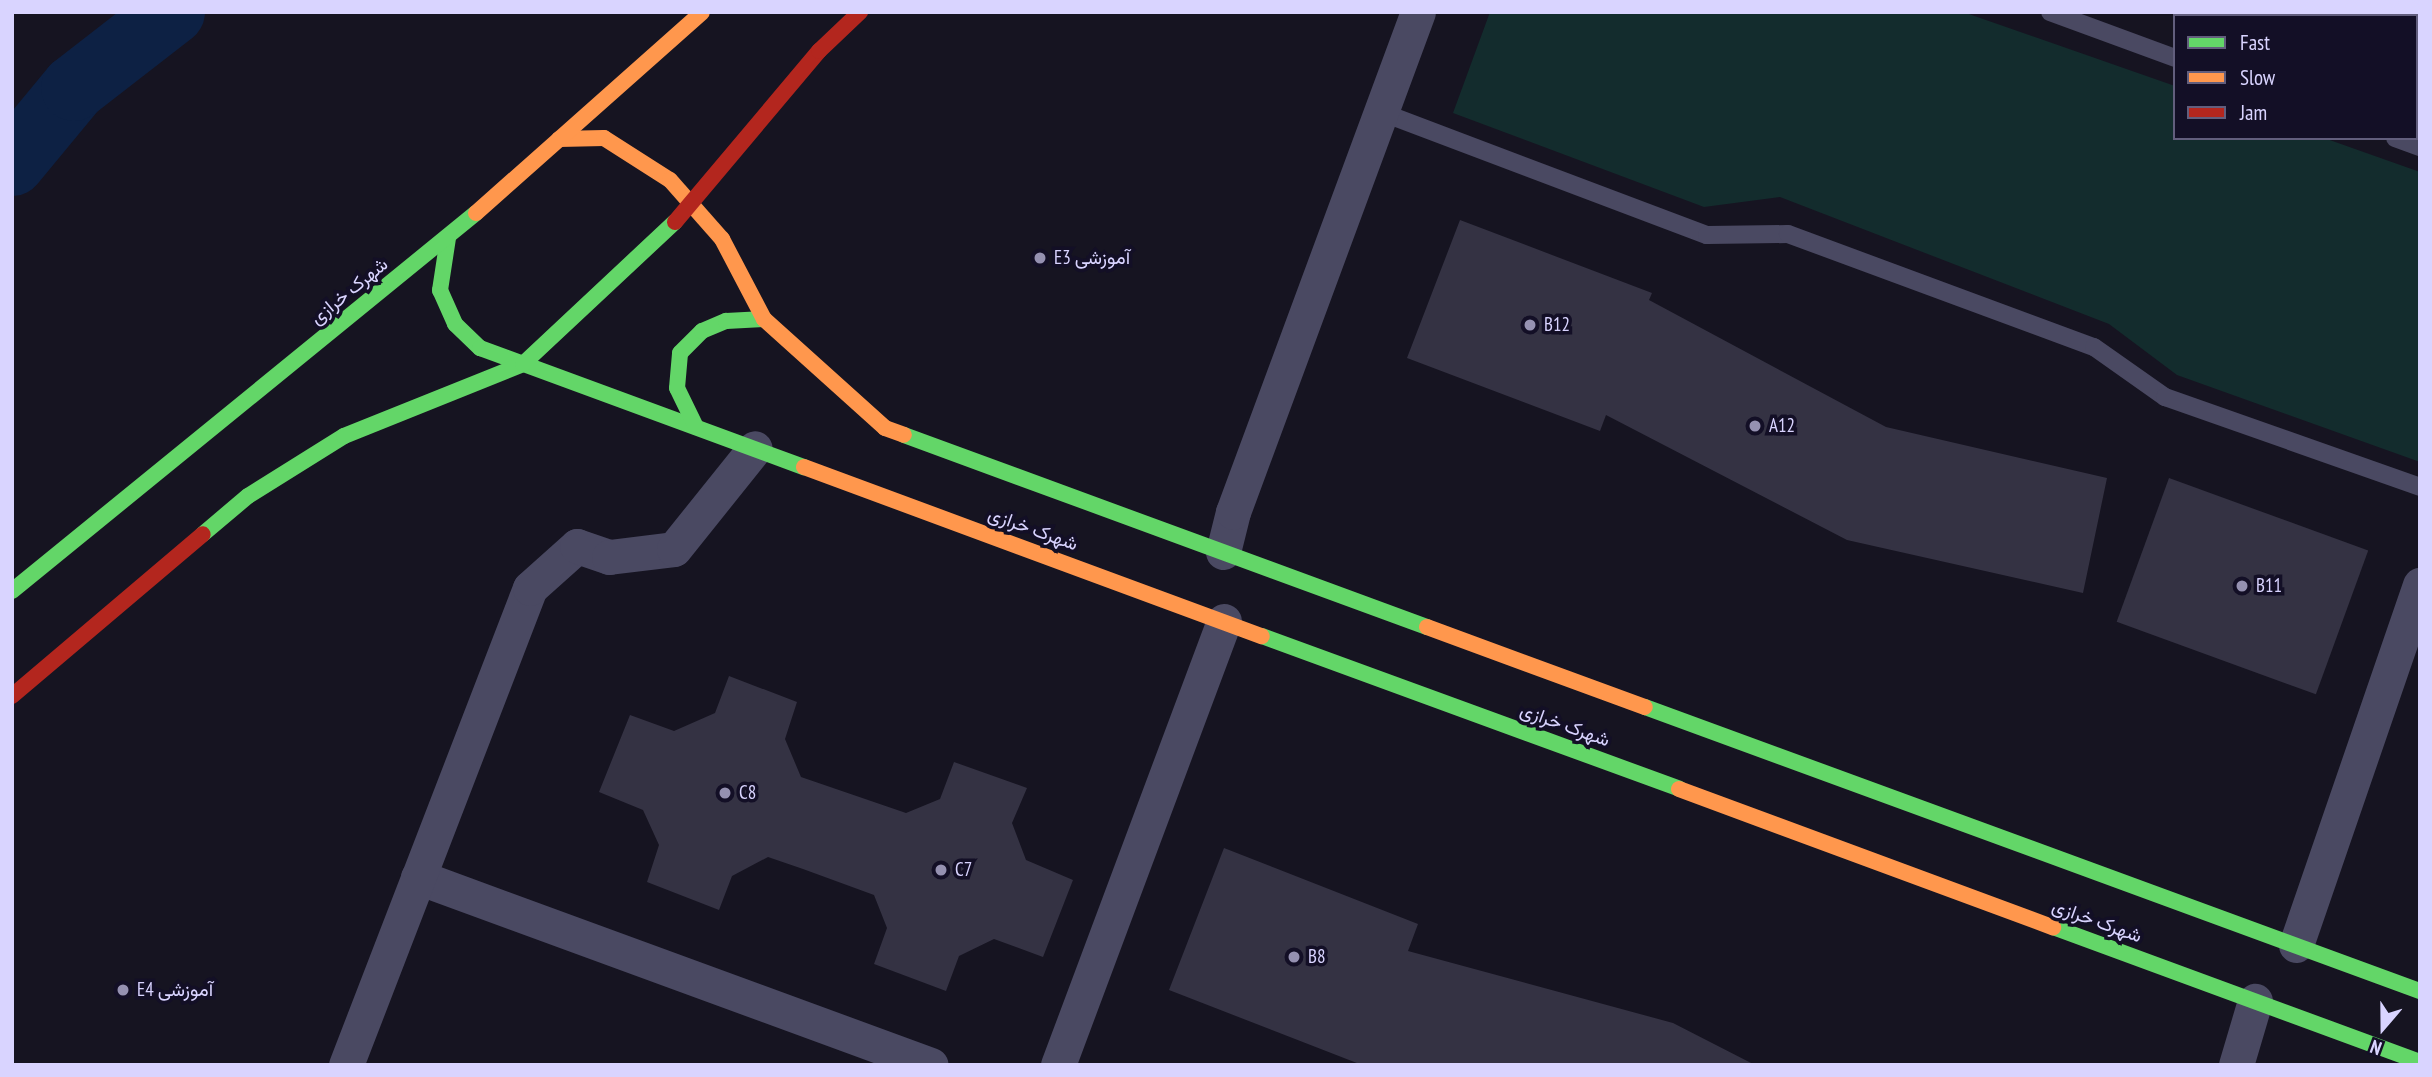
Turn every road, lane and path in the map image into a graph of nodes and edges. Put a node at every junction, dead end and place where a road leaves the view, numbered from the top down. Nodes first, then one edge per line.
1 (702, 12) edge
2 (860, 12) edge
3 (1418, 12) edge
4 (2050, 12) edge
5 (2173, 57) edge
6 (1381, 112) junction
7 (559, 139) junction
8 (2401, 140) edge
9 (2420, 147) edge
10 (693, 205) junction
11 (448, 238) junction
12 (764, 319) junction
13 (523, 364) junction
14 (696, 427) junction
15 (755, 448) junction
16 (2420, 487) edge
17 (1223, 552) junction
18 (2420, 585) edge
19 (12, 591) edge
20 (1224, 621) junction
21 (12, 696) edge
22 (418, 877) junction
23 (2296, 945) junction
24 (2420, 991) edge
25 (2255, 1001) junction
26 (2420, 1062) edge
27 (346, 1065) edge
28 (931, 1065) edge
29 (1058, 1065) edge
30 (2236, 1065) edge

1 - 7 street, شهرک خرازی
2 - 10 street
3 - 6 street
4 - 5 lane
6 - 16 lane
6 - 17 street
7 - 10 street
7 - 11 street, شهرک خرازی
8 - 9 lane
10 - 12 street
10 - 13 street
11 - 13 street, شهرک خرازی
11 - 19 street, شهرک خرازی
12 - 14 street
12 - 17 street
13 - 14 street, شهرک خرازی
13 - 21 street
14 - 15 street, شهرک خرازی
15 - 20 street, شهرک خرازی
15 - 22 street
17 - 23 street
18 - 23 street
20 - 25 street, شهرک خرازی
20 - 29 street
22 - 27 street
22 - 28 street
23 - 24 street
25 - 26 street, شهرک خرازی
25 - 30 street

